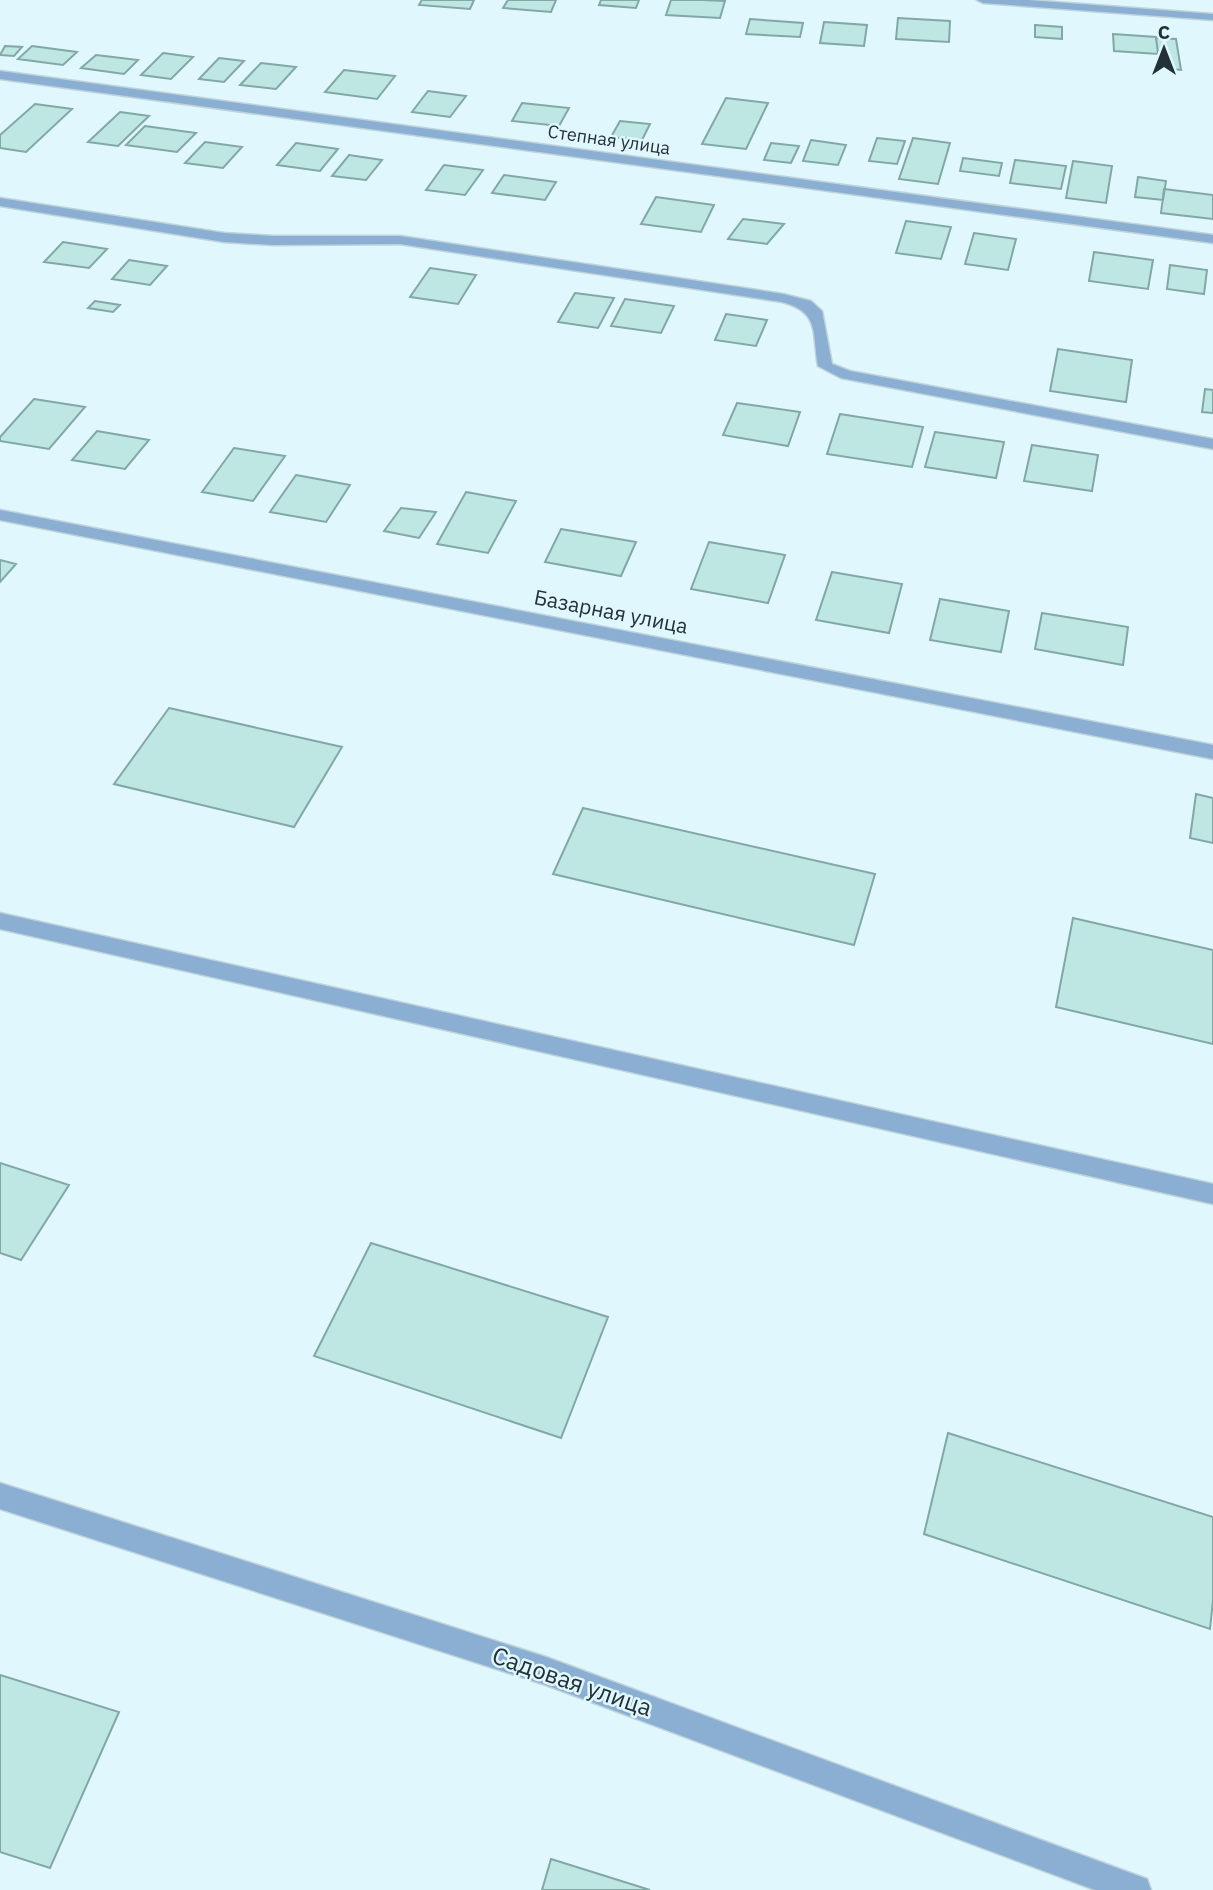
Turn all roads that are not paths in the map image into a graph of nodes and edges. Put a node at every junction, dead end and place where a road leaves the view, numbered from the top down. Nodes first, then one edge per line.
1 (983, 0) edge
2 (1213, 17) edge
3 (0, 75) edge
4 (0, 202) edge
5 (1213, 239) edge
6 (1213, 444) edge
7 (0, 515) edge
8 (1213, 752) edge
9 (0, 921) edge
10 (1213, 1194) edge
11 (0, 1496) edge
12 (1136, 1890) edge

1 - 2 street
3 - 5 street, Степная улица
4 - 6 street
7 - 8 street, Базарная улица
9 - 10 street
11 - 12 street, Садовая улица

